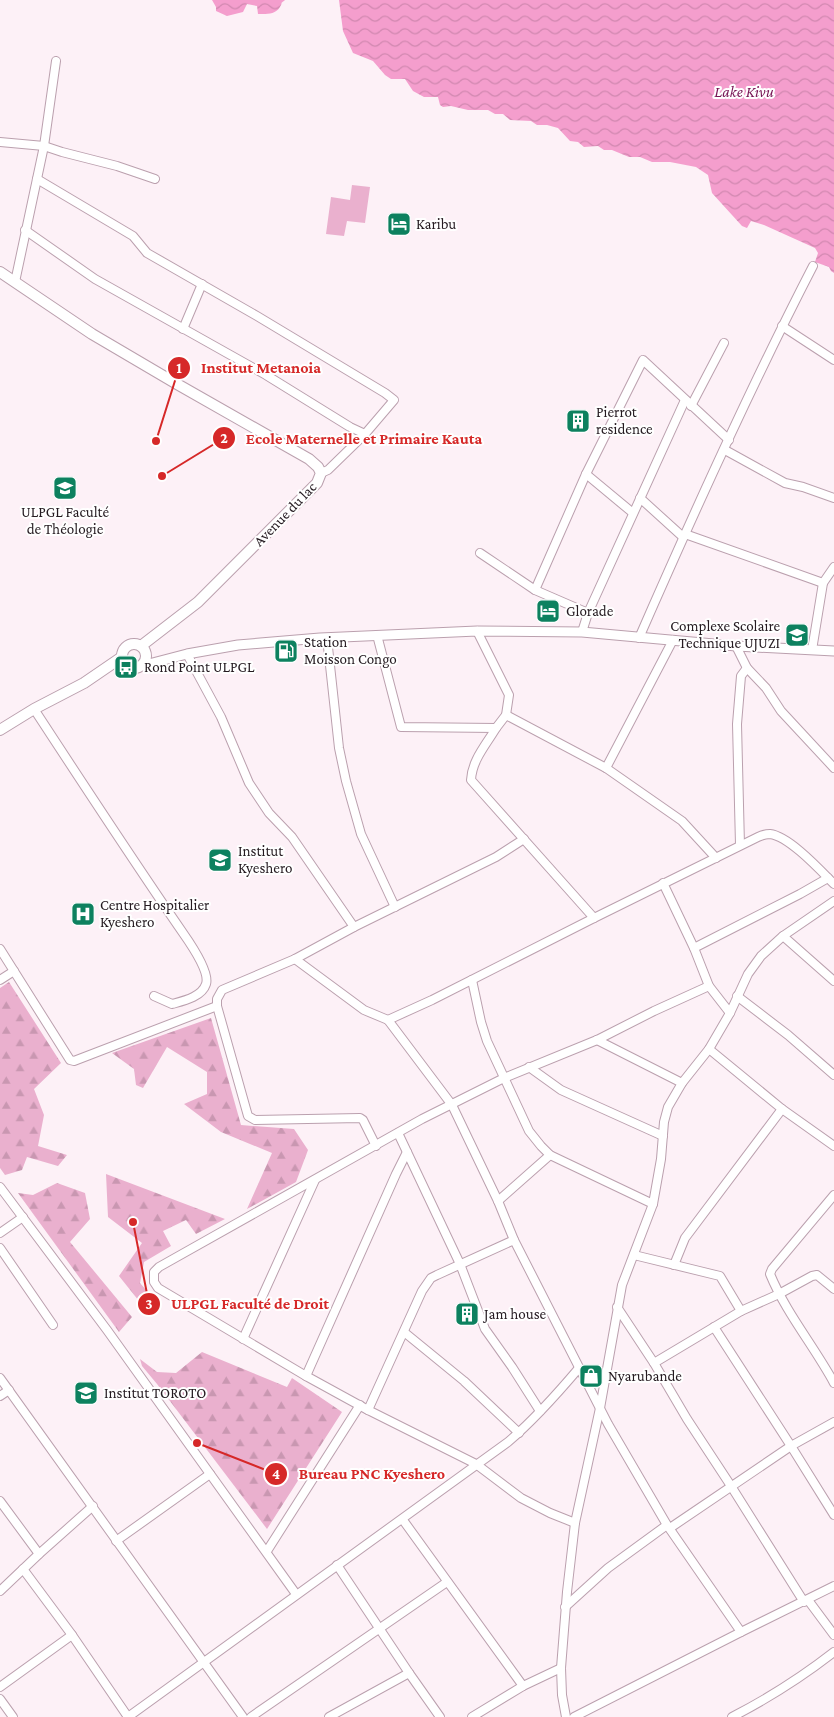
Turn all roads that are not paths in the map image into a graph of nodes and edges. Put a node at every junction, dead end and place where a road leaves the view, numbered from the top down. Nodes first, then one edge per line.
1 (56, 61) dead end
2 (0, 142) edge
3 (44, 146) junction
4 (37, 179) junction
5 (155, 179) dead end
6 (25, 230) junction
7 (813, 266) dead end
8 (0, 272) edge
9 (15, 282) junction
10 (202, 284) junction
11 (782, 326) junction
12 (183, 329) junction
13 (724, 343) dead end
14 (834, 360) edge
15 (685, 400) junction
16 (691, 406) junction
17 (365, 434) junction
18 (729, 440) junction
19 (724, 450) junction
20 (322, 472) junction
21 (586, 474) junction
22 (640, 498) junction
23 (834, 498) edge
24 (633, 513) junction
25 (684, 535) junction
26 (480, 553) dead end
27 (834, 567) edge
28 (823, 582) junction
29 (535, 590) junction
30 (588, 613) junction
31 (477, 631) junction
32 (582, 632) junction
33 (377, 635) junction
34 (326, 638) junction
35 (639, 638) junction
36 (673, 640) junction
37 (141, 646) junction
38 (736, 646) junction
39 (812, 650) junction
40 (834, 651) edge
41 (187, 654) junction
42 (122, 657) junction
43 (140, 666) junction
44 (747, 668) junction
45 (34, 708) junction
46 (506, 715) junction
47 (496, 728) junction
48 (0, 730) edge
49 (606, 768) junction
50 (834, 768) edge
51 (524, 839) junction
52 (740, 845) junction
53 (716, 858) junction
54 (828, 878) junction
55 (663, 883) junction
56 (834, 884) edge
57 (834, 901) edge
58 (395, 907) junction
59 (594, 918) junction
60 (354, 927) junction
61 (783, 936) junction
62 (694, 948) junction
63 (0, 949) edge
64 (296, 959) junction
65 (14, 971) junction
66 (0, 980) edge
67 (472, 980) junction
68 (834, 981) edge
69 (709, 986) junction
70 (154, 996) dead end
71 (737, 996) junction
72 (217, 1006) junction
73 (730, 1013) junction
74 (388, 1020) junction
75 (597, 1040) junction
76 (709, 1049) junction
77 (528, 1067) junction
78 (834, 1074) edge
79 (504, 1078) junction
80 (682, 1083) junction
81 (452, 1104) junction
82 (782, 1109) junction
83 (398, 1133) junction
84 (663, 1136) junction
85 (376, 1146) junction
86 (834, 1146) edge
87 (407, 1152) junction
88 (550, 1155) junction
89 (315, 1180) junction
90 (0, 1186) edge
91 (834, 1195) edge
92 (498, 1201) junction
93 (653, 1204) junction
94 (23, 1216) junction
95 (0, 1233) edge
96 (514, 1240) junction
97 (0, 1248) edge
98 (634, 1255) junction
99 (460, 1264) junction
100 (674, 1265) junction
101 (834, 1289) edge
102 (779, 1294) junction
103 (618, 1307) junction
104 (741, 1310) junction
105 (53, 1325) dead end
106 (714, 1327) junction
107 (404, 1332) junction
108 (243, 1339) junction
109 (654, 1363) junction
110 (579, 1368) junction
111 (306, 1376) junction
112 (0, 1378) edge
113 (834, 1383) edge
114 (9, 1390) junction
115 (0, 1396) edge
116 (360, 1405) junction
117 (600, 1408) junction
118 (368, 1410) junction
119 (540, 1411) junction
120 (834, 1422) edge
121 (519, 1433) junction
122 (791, 1446) junction
123 (476, 1464) junction
124 (210, 1474) junction
125 (731, 1486) junction
126 (0, 1501) edge
127 (93, 1506) junction
128 (834, 1516) edge
129 (403, 1520) junction
130 (575, 1523) junction
131 (668, 1526) junction
132 (116, 1541) junction
133 (267, 1551) junction
134 (39, 1554) junction
135 (337, 1564) junction
136 (23, 1569) junction
137 (447, 1582) junction
138 (834, 1586) edge
139 (0, 1591) edge
140 (296, 1594) junction
141 (806, 1601) junction
142 (566, 1607) junction
143 (380, 1629) junction
144 (741, 1632) junction
145 (72, 1635) junction
146 (834, 1635) edge
147 (834, 1652) edge
148 (204, 1661) junction
149 (561, 1668) junction
150 (409, 1673) junction
151 (523, 1686) junction
152 (0, 1687) edge
153 (0, 1699) edge
154 (339, 1715) edge
155 (13, 1717) edge
156 (128, 1717) edge
157 (243, 1717) edge
158 (251, 1717) edge
159 (329, 1717) edge
160 (440, 1717) edge
161 (472, 1717) edge
162 (566, 1717) edge
163 (574, 1717) edge
164 (732, 1717) edge

1 - 3 street
2 - 3 street
3 - 4 street
3 - 5 street
4 - 6 street
4 - 10 street
6 - 9 street
6 - 12 street
7 - 11 street
8 - 9 main road, Avenue du lac
9 - 20 main road, Avenue du lac
10 - 12 street
10 - 17 street
11 - 14 street
11 - 18 street
12 - 17 street
13 - 16 street
15 - 16 street
15 - 21 street
15 - 22 street
16 - 18 street
17 - 20 street
18 - 19 street
19 - 23 street
19 - 25 street
20 - 37 main road, Avenue du lac
21 - 24 street
21 - 29 street
22 - 24 street
22 - 25 street
24 - 30 street
25 - 28 street
25 - 35 street
26 - 29 street
27 - 28 street
28 - 39 street
29 - 30 street
30 - 32 street
31 - 32 street
31 - 33 street
31 - 46 street
32 - 35 street
33 - 34 street
33 - 47 street
34 - 41 street
34 - 58 street
35 - 36 street
36 - 38 street
36 - 49 street
37 - 42 main road
37 - 43 main road
38 - 39 street
38 - 44 street
39 - 40 street
41 - 43 street
41 - 60 street
42 - 43 main road
42 - 45 main road
44 - 50 street
44 - 52 street
45 - 48 main road
45 - 70 street
46 - 47 street
46 - 49 street
47 - 51 street
49 - 53 street
51 - 58 street
51 - 59 street
52 - 53 street
52 - 54 street
53 - 55 street
54 - 56 street
54 - 62 street
55 - 59 street
55 - 62 street
57 - 61 street
58 - 60 street
59 - 67 street
60 - 64 street
61 - 68 street
61 - 71 street
62 - 69 street
63 - 65 street
64 - 72 street
64 - 74 street
65 - 66 street
65 - 72 street
67 - 74 street
67 - 79 street
69 - 73 street
69 - 75 street
71 - 73 street
71 - 78 street
72 - 85 street
73 - 76 street
74 - 81 street
75 - 77 street
75 - 80 street
76 - 80 street
76 - 82 street
77 - 79 street
77 - 84 street
79 - 81 street
79 - 88 street
80 - 84 street
81 - 83 street
81 - 92 street
82 - 86 street
82 - 100 street
83 - 85 street
83 - 87 street
84 - 93 street
85 - 89 street
87 - 99 street
87 - 111 street
88 - 92 street
88 - 93 street
89 - 108 street
89 - 108 street
90 - 94 street
91 - 102 street
92 - 96 street
93 - 98 street
94 - 95 street
94 - 124 street
96 - 99 street
96 - 110 street
97 - 105 street
98 - 100 street
98 - 103 street
99 - 107 street
99 - 119 street
100 - 104 street
101 - 102 street
102 - 104 street
102 - 113 street
103 - 109 street
103 - 117 street
104 - 106 street
106 - 109 street
106 - 122 street
107 - 118 street
107 - 121 street
108 - 111 street
109 - 125 street
110 - 117 street
110 - 119 street
111 - 116 street
112 - 114 street
114 - 115 street
114 - 127 street
116 - 118 street
116 - 133 street
117 - 130 street
117 - 131 street
118 - 123 street
119 - 121 street
120 - 122 street
121 - 123 street
122 - 125 street
122 - 128 street
123 - 129 street
123 - 130 street
124 - 132 street
124 - 133 street
125 - 131 street
125 - 141 street
126 - 134 street
127 - 132 street
127 - 134 street
129 - 135 street
129 - 137 street
130 - 142 street
131 - 142 street
131 - 144 street
132 - 148 street
133 - 140 street
134 - 136 street
135 - 140 street
135 - 143 street
136 - 139 street
136 - 145 street
137 - 143 street
137 - 151 street
138 - 141 street
140 - 148 street
141 - 144 street
141 - 146 street
142 - 149 street
143 - 150 street
143 - 158 street
144 - 163 street
145 - 152 street
145 - 156 street
147 - 164 street
148 - 156 street
148 - 157 street
149 - 151 street
149 - 162 street
150 - 154 street
150 - 160 street
151 - 161 street
153 - 155 street
154 - 159 street

